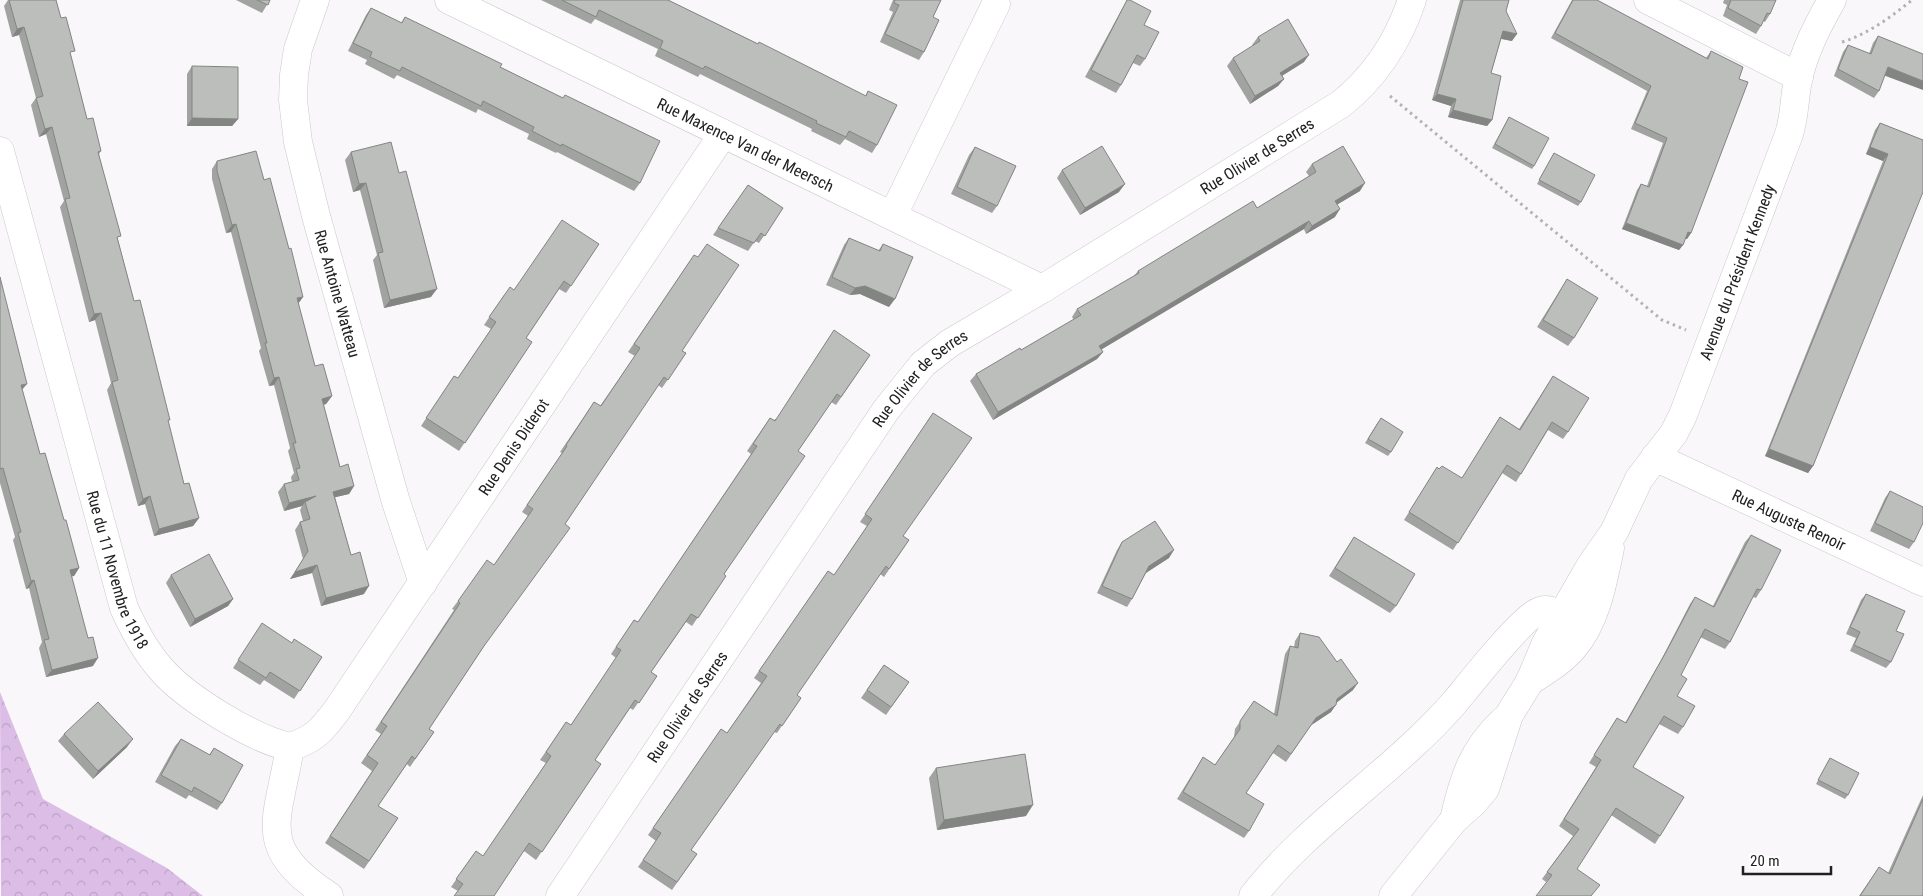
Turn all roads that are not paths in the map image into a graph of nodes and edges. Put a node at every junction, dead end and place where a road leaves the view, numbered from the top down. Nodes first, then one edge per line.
1 (315, 0) edge
2 (449, 0) edge
3 (1412, 0) edge
4 (1648, 0) edge
5 (1832, 0) edge
6 (996, 4) dead end
7 (1798, 77) junction
8 (723, 134) junction
9 (0, 151) edge
10 (893, 215) junction
11 (1042, 289) junction
12 (1656, 457) junction
13 (1614, 532) junction
14 (1923, 582) edge
15 (423, 583) junction
16 (1561, 615) junction
17 (1530, 681) junction
18 (290, 747) junction
19 (329, 896) edge
20 (560, 896) edge
21 (1253, 896) edge
22 (1393, 896) edge

1 - 15 street, Rue Antoine Watteau
2 - 8 street, Rue Maxence Van der Meersch
3 - 11 street, Rue Olivier de Serres
4 - 7 street
5 - 7 street, Avenue du Président Kennedy
6 - 10 street
7 - 12 street, Avenue du Président Kennedy
8 - 10 street, Rue Maxence Van der Meersch
8 - 15 street, Rue Denis Diderot
9 - 18 street, Rue du 11 Novembre 1918
10 - 11 street, Rue Maxence Van der Meersch
11 - 20 street, Rue Olivier de Serres
12 - 13 street, Avenue du Président Kennedy
12 - 14 street, Rue Auguste Renoir
13 - 16 street, Avenue du Président Kennedy
13 - 17 street, Avenue du Président Kennedy
15 - 18 street, Rue Denis Diderot
16 - 17 street, Avenue du Président Kennedy
16 - 21 street
17 - 22 street, Avenue du Président Kennedy
18 - 19 street

